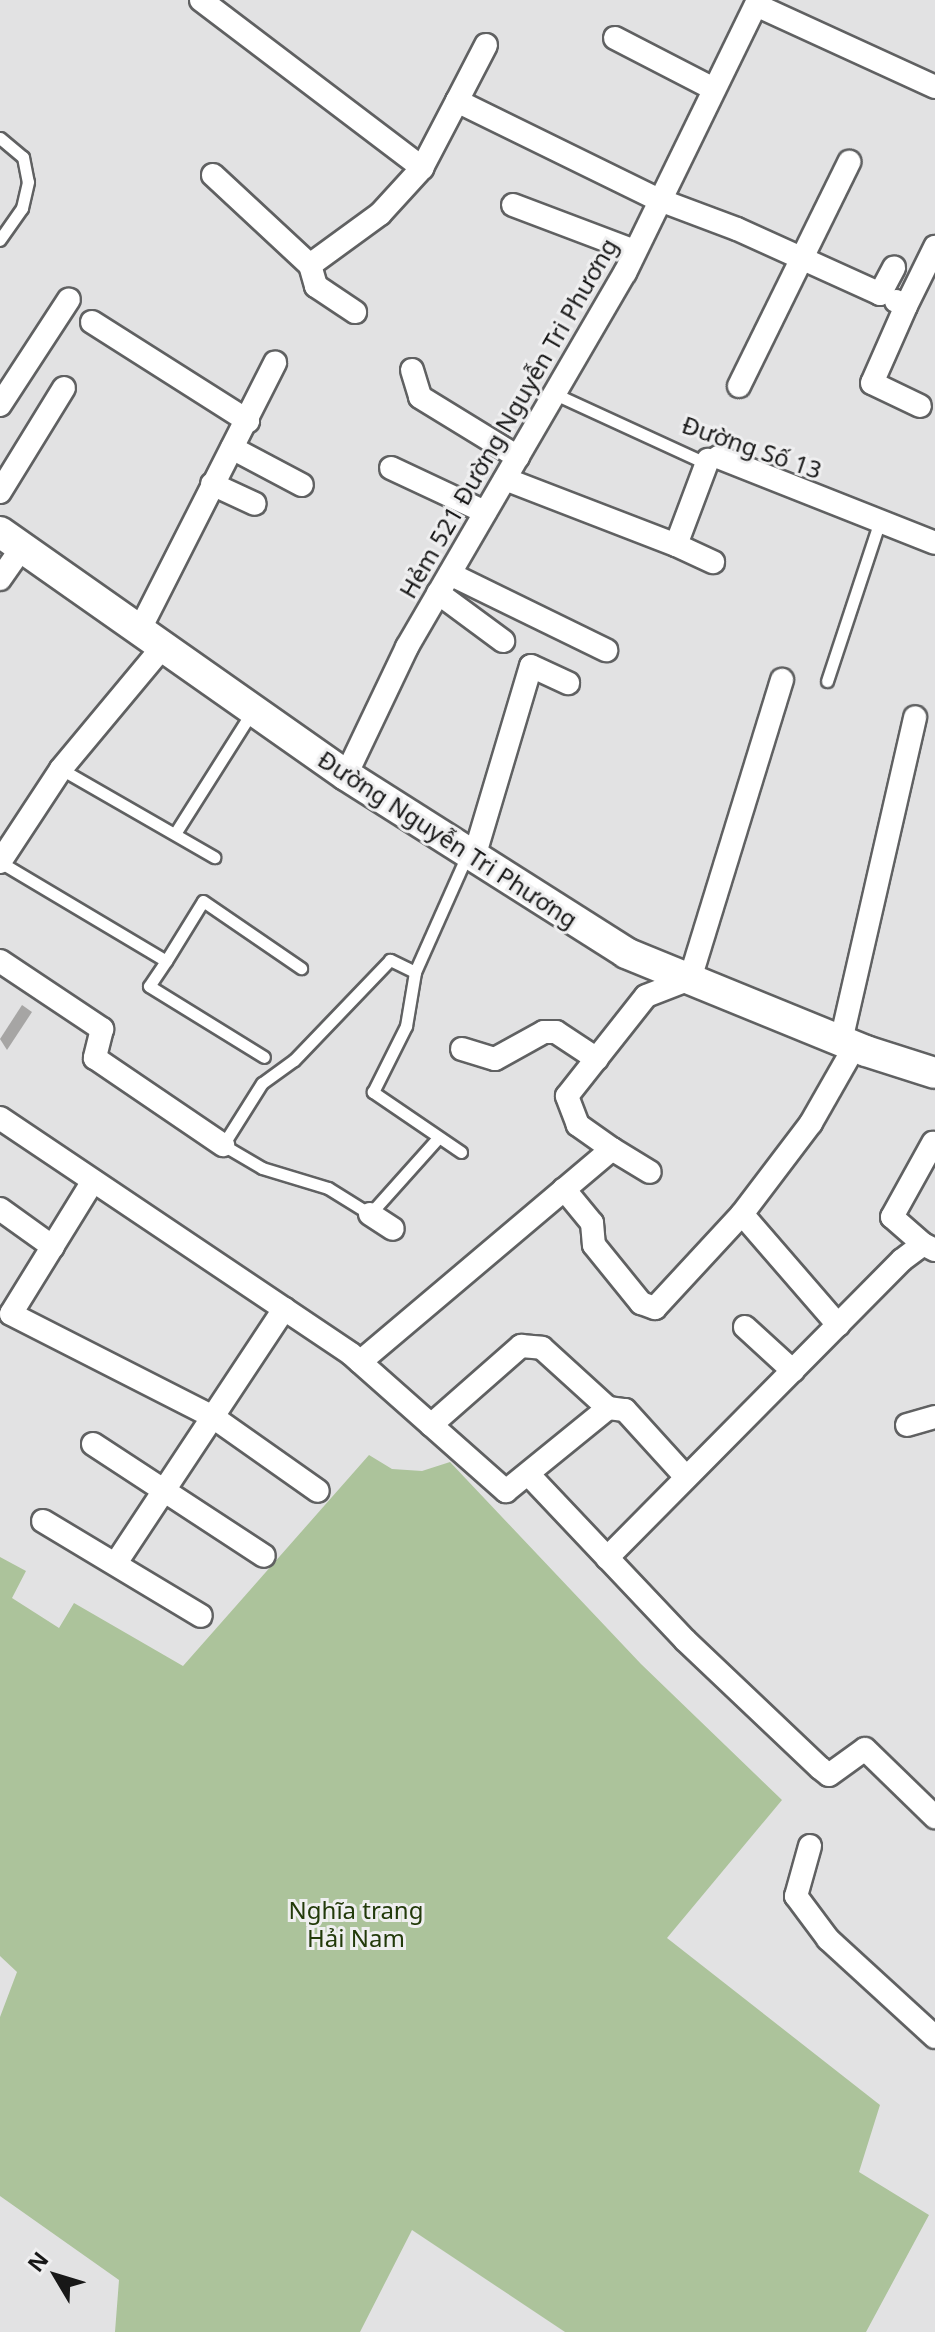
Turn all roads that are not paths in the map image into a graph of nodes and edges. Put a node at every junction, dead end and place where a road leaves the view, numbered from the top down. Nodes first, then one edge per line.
1 (201, 0) edge
2 (757, 3) edge
3 (615, 38) dead end
4 (486, 45) dead end
5 (935, 87) edge
6 (712, 88) junction
7 (457, 101) junction
8 (0, 138) edge
9 (849, 162) dead end
10 (422, 168) junction
11 (213, 175) dead end
12 (657, 199) junction
13 (513, 205) dead end
14 (0, 240) edge
15 (935, 247) edge
16 (635, 251) junction
17 (804, 258) junction
18 (310, 265) junction
19 (894, 268) dead end
20 (880, 294) junction
21 (69, 299) dead end
22 (906, 306) junction
23 (355, 312) dead end
24 (92, 322) dead end
25 (275, 363) dead end
26 (412, 370) dead end
27 (739, 386) dead end
28 (64, 388) dead end
29 (555, 394) junction
30 (0, 405) edge
31 (920, 406) dead end
32 (248, 421) junction
33 (232, 448) junction
34 (518, 457) junction
35 (713, 459) junction
36 (391, 468) dead end
37 (505, 479) junction
38 (212, 484) junction
39 (302, 485) dead end
40 (0, 492) edge
41 (255, 504) dead end
42 (485, 512) junction
43 (880, 521) junction
44 (10, 540) edge
45 (935, 543) edge
46 (676, 545) junction
47 (713, 562) dead end
48 (0, 579) edge
49 (444, 583) junction
50 (150, 640) junction
51 (503, 641) dead end
52 (606, 650) dead end
53 (782, 680) dead end
54 (827, 681) dead end
55 (568, 683) dead end
56 (252, 711) junction
57 (915, 717) dead end
58 (61, 769) junction
59 (346, 775) junction
60 (176, 832) junction
61 (471, 855) junction
62 (214, 857) dead end
63 (0, 862) edge
64 (0, 961) edge
65 (166, 961) junction
66 (301, 968) dead end
67 (415, 972) junction
68 (690, 979) junction
69 (848, 1044) junction
70 (462, 1049) dead end
71 (264, 1057) dead end
72 (597, 1059) junction
73 (935, 1073) edge
74 (0, 1118) edge
75 (438, 1138) junction
76 (933, 1143) dead end
77 (223, 1145) junction
78 (612, 1149) junction
79 (461, 1152) dead end
80 (650, 1172) dead end
81 (93, 1181) junction
82 (564, 1189) junction
83 (0, 1209) edge
84 (370, 1214) junction
85 (742, 1214) junction
86 (393, 1229) dead end
87 (53, 1247) junction
88 (929, 1247) edge
89 (284, 1309) junction
90 (5, 1312) edge
91 (838, 1325) junction
92 (745, 1327) dead end
93 (360, 1362) junction
94 (793, 1371) junction
95 (608, 1408) junction
96 (213, 1417) junction
97 (935, 1417) edge
98 (431, 1425) junction
99 (907, 1425) dead end
100 (93, 1444) dead end
101 (530, 1476) junction
102 (686, 1477) junction
103 (165, 1490) junction
104 (318, 1491) dead end
105 (43, 1521) dead end
106 (264, 1556) dead end
107 (607, 1558) junction
108 (116, 1563) junction
109 (201, 1616) dead end
110 (935, 1817) edge
111 (810, 1846) dead end
112 (935, 2037) edge

1 - 10 street
2 - 5 street
2 - 6 street, Hẻm 521 Đường Nguyễn Tri Phương
3 - 6 street
4 - 7 street
6 - 12 street, Hẻm 521 Đường Nguyễn Tri Phương
7 - 10 street
7 - 12 street
8 - 14 lane
9 - 17 street
10 - 18 street
11 - 18 street
12 - 16 street, Hẻm 521 Đường Nguyễn Tri Phương
12 - 17 street
13 - 16 street
15 - 22 street
16 - 29 street, Hẻm 521 Đường Nguyễn Tri Phương
17 - 20 street
17 - 27 street
18 - 23 street
19 - 20 street
20 - 22 street
21 - 30 street
22 - 31 street
24 - 32 street
25 - 32 street
26 - 34 street
28 - 40 street
29 - 34 street, Hẻm 521 Đường Nguyễn Tri Phương
29 - 35 lane, Đường Số 13
32 - 33 street
33 - 38 street
33 - 39 street
34 - 37 street, Hẻm 521 Đường Nguyễn Tri Phương
35 - 43 street, Đường Số 13
35 - 46 street
36 - 42 street
37 - 42 street, Hẻm 521 Đường Nguyễn Tri Phương
37 - 46 street
38 - 41 street
38 - 50 street
42 - 49 street, Hẻm 521 Đường Nguyễn Tri Phương
43 - 45 street, Đường Số 13
43 - 54 lane
44 - 48 street
44 - 50 main road, Đường Nguyễn Tri Phương
46 - 47 street
49 - 51 street
49 - 52 street
49 - 59 street, Hẻm 521 Đường Nguyễn Tri Phương
50 - 56 main road, Đường Nguyễn Tri Phương
50 - 58 street
53 - 68 street
55 - 61 street
56 - 59 main road, Đường Nguyễn Tri Phương
56 - 60 lane
57 - 69 street
58 - 60 lane
58 - 63 street
59 - 61 main road, Đường Nguyễn Tri Phương
60 - 62 lane
61 - 67 lane
61 - 68 main road, Đường Nguyễn Tri Phương
63 - 65 lane
64 - 77 street
65 - 66 lane
65 - 71 lane
67 - 75 lane
67 - 77 lane
68 - 69 main road, Đường Nguyễn Tri Phương
68 - 72 street
69 - 73 main road, Đường Nguyễn Tri Phương
69 - 85 street
70 - 72 street
72 - 78 street
74 - 81 street
75 - 79 lane
75 - 84 lane
76 - 88 street
77 - 84 lane
78 - 80 street
78 - 82 street
81 - 87 street
81 - 89 street
82 - 85 street
82 - 93 street
83 - 87 street
84 - 86 street
85 - 91 street
87 - 90 street
88 - 91 street
89 - 93 street
89 - 96 street
90 - 96 street
91 - 94 street
92 - 94 street
93 - 98 street
94 - 102 street
95 - 98 street
95 - 101 street
95 - 102 street
96 - 103 street
96 - 104 street
97 - 99 street
98 - 101 street
100 - 103 street
101 - 107 street
102 - 107 street
103 - 106 street
103 - 108 street
105 - 108 street
107 - 110 street
108 - 109 street
111 - 112 street

